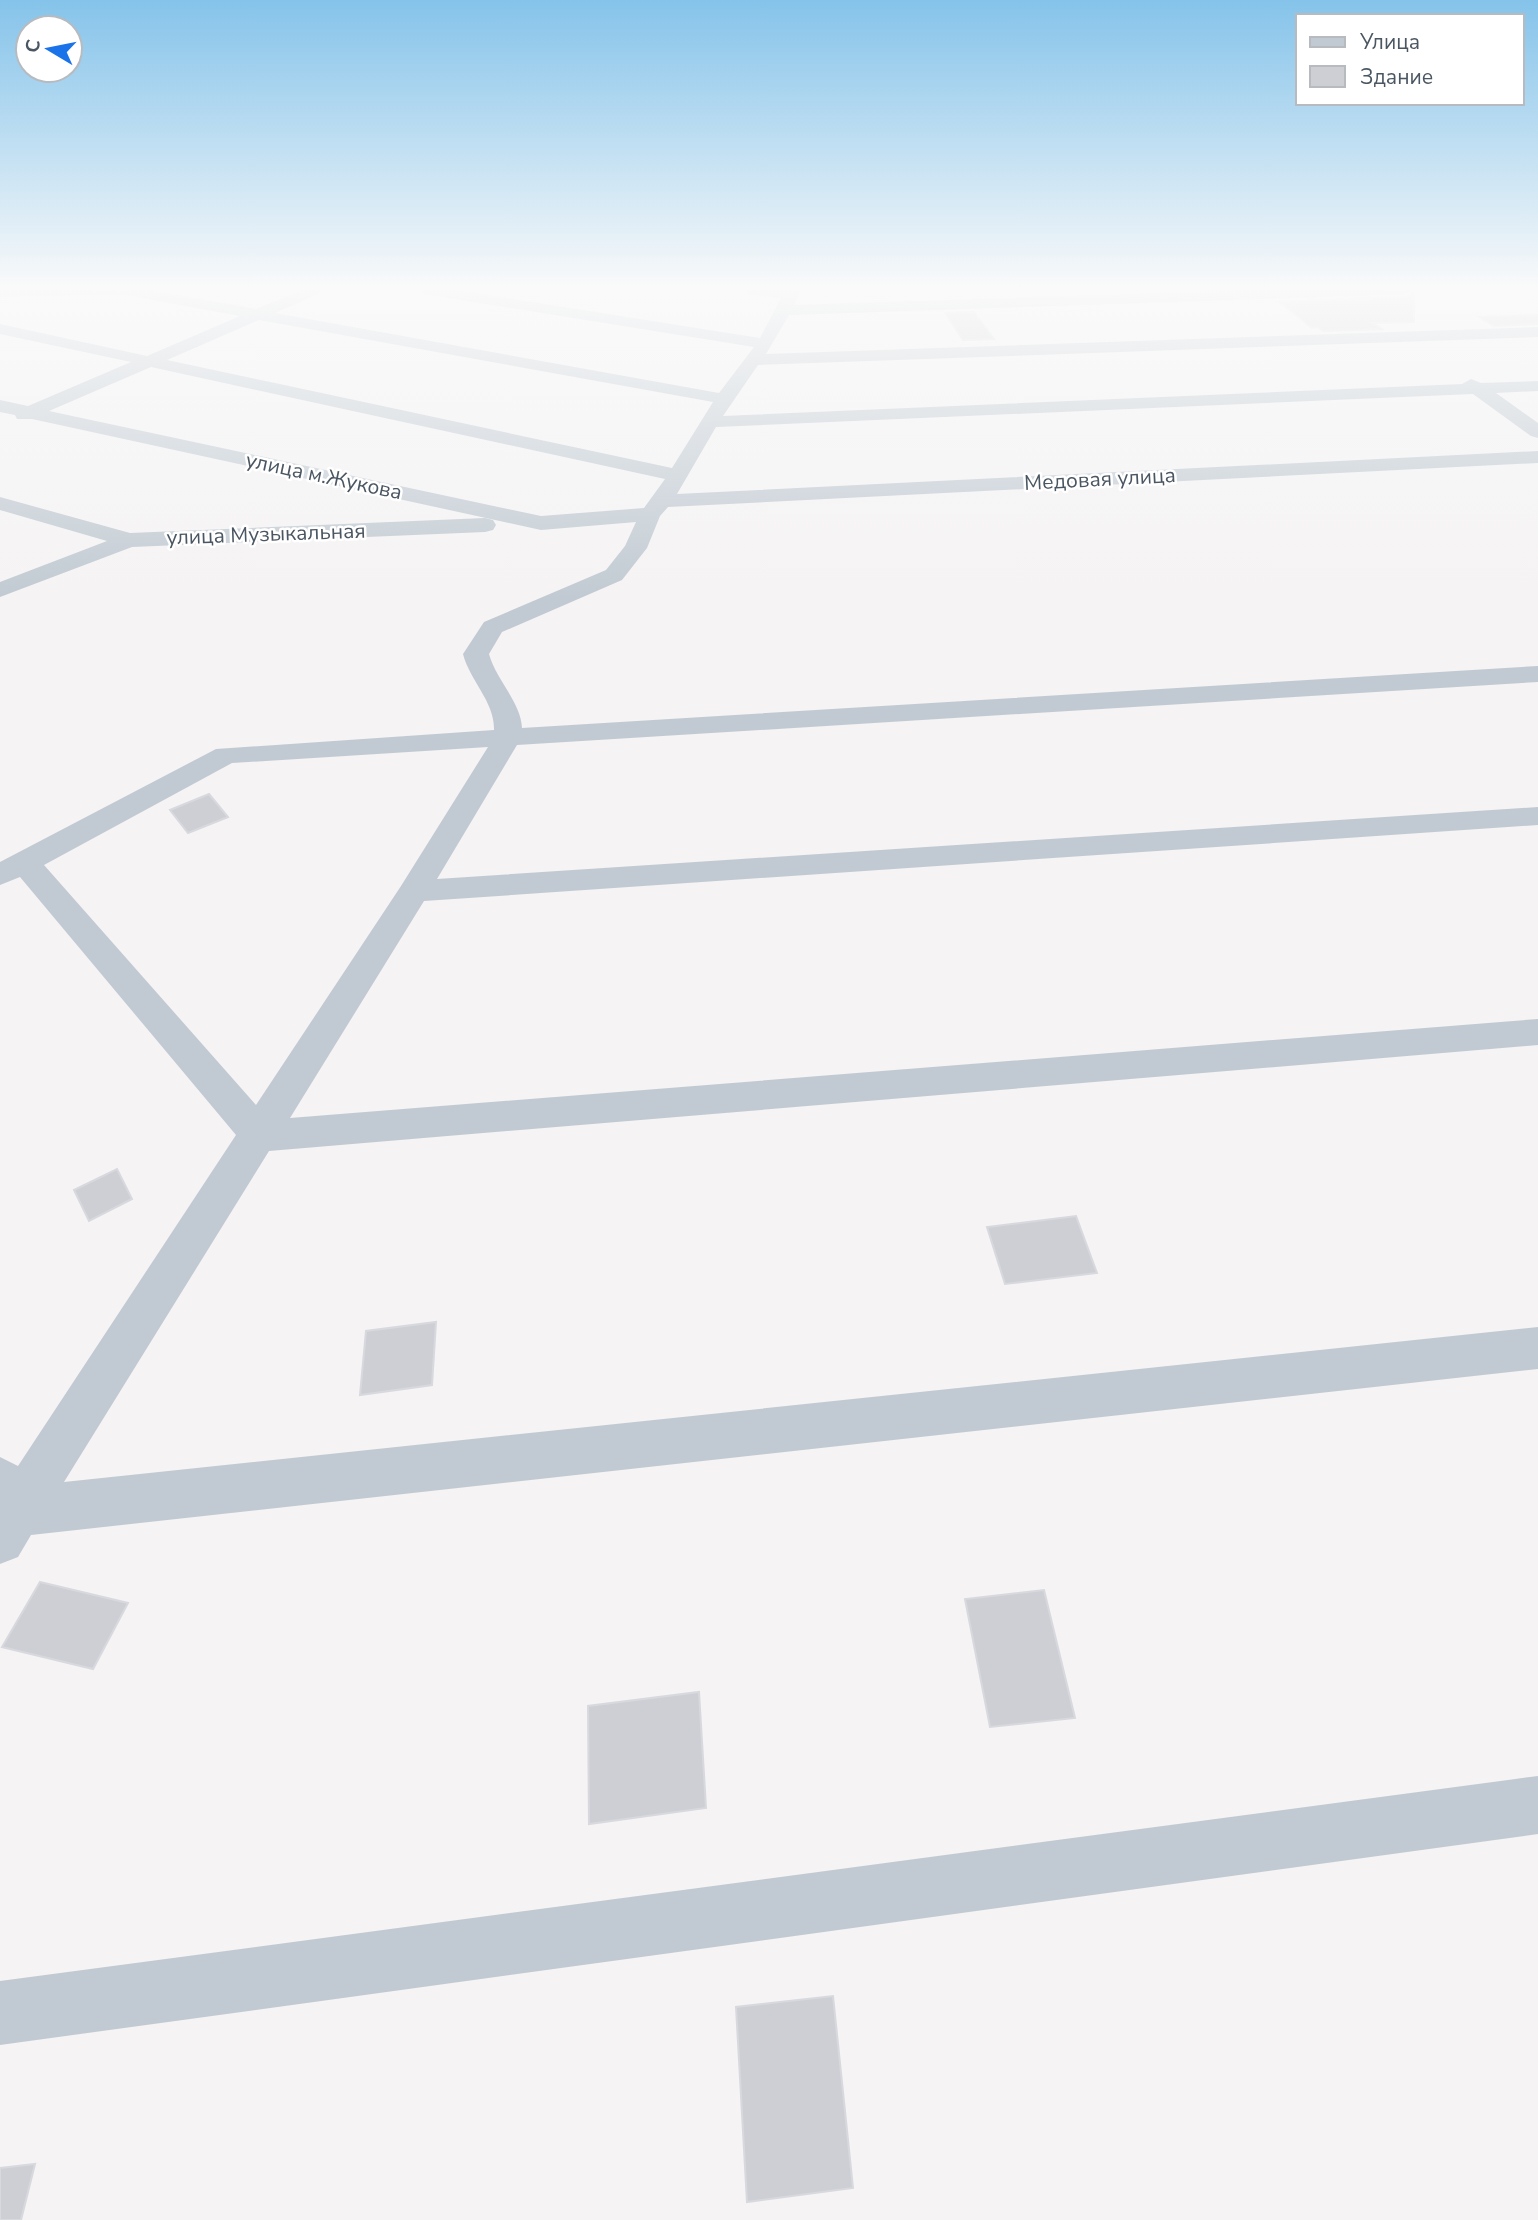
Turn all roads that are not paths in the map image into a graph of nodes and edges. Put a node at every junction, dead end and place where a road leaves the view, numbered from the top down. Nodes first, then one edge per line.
1 (75, 393) edge
2 (299, 393) edge
3 (688, 393) edge
4 (729, 393) edge
5 (1374, 393) edge
6 (1484, 393) edge
7 (724, 399) junction
8 (0, 406) edge
9 (30, 412) junction
10 (710, 422) junction
11 (0, 424) edge
12 (1538, 432) edge
13 (1538, 457) edge
14 (677, 475) junction
15 (0, 503) edge
16 (656, 508) junction
17 (541, 523) junction
18 (130, 540) junction
19 (0, 590) edge
20 (1538, 674) edge
21 (508, 737) junction
22 (1538, 816) edge
23 (12, 869) edge
24 (414, 891) junction
25 (1538, 1032) edge
26 (260, 1136) junction
27 (1538, 1348) edge
28 (6, 1511) edge
29 (1538, 1805) edge
30 (0, 2013) edge

1 - 9 street
2 - 14 street
3 - 7 street
4 - 7 street
5 - 10 street
6 - 12 street
7 - 10 street
8 - 9 street, улица м.Жукова
9 - 11 street
9 - 17 street, улица м.Жукова
10 - 14 street
13 - 16 street, Медовая улица
14 - 16 street
15 - 18 street
16 - 17 street, улица м.Жукова
16 - 21 street
17 - 18 street, улица Музыкальная
18 - 19 street, улица Музыкальная
20 - 21 street
21 - 23 street
21 - 24 street
22 - 24 street
23 - 26 street
24 - 26 street
25 - 26 street
26 - 28 street
27 - 28 street
29 - 30 street

